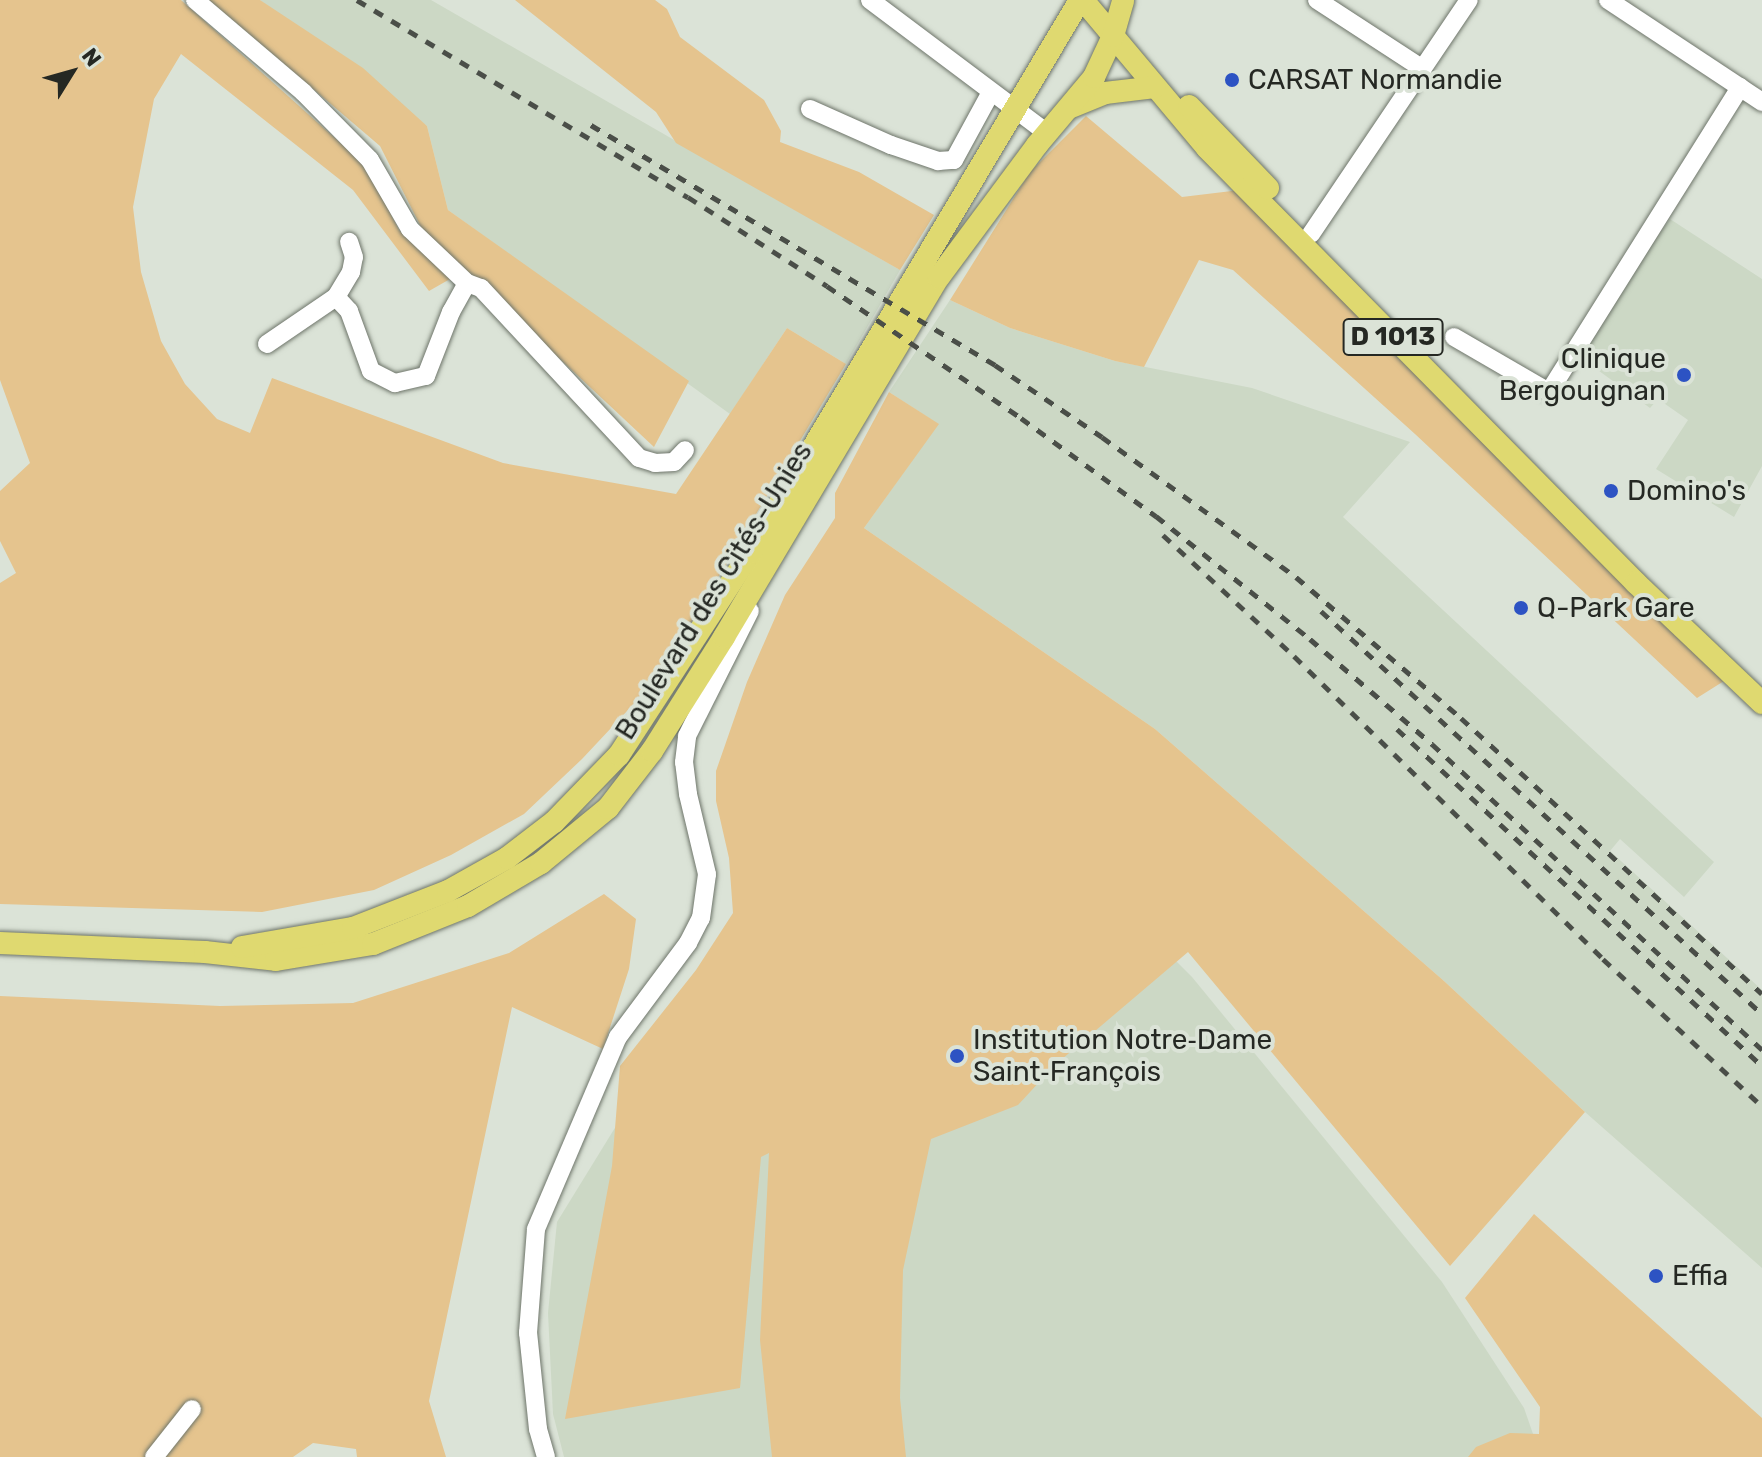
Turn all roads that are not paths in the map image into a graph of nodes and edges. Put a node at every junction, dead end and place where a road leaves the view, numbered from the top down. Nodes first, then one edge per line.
1 (195, 0) edge
2 (870, 0) edge
3 (1105, 0) edge
4 (1317, 0) edge
5 (1469, 0) edge
6 (1608, 0) edge
7 (1074, 5) edge
8 (1118, 18) edge
9 (1423, 69) junction
10 (1155, 87) junction
11 (1740, 87) junction
12 (991, 92) junction
13 (1762, 102) edge
14 (1070, 107) junction
15 (810, 109) dead end
16 (1015, 109) junction
17 (1047, 133) junction
18 (1311, 234) junction
19 (349, 242) dead end
20 (467, 283) junction
21 (336, 297) junction
22 (1454, 337) dead end
23 (267, 344) dead end
24 (685, 450) dead end
25 (795, 520) junction
26 (1762, 686) edge
27 (1762, 703) edge
28 (0, 943) edge
29 (205, 952) junction
30 (192, 1409) dead end
31 (154, 1457) edge
32 (546, 1457) edge

1 - 20 street
2 - 12 street
3 - 8 main road, D 1013
4 - 9 street
5 - 9 street
6 - 11 street
7 - 8 main road, D 1013
7 - 16 main road, Boulevard des Cités-Unies
8 - 10 main road, D 1013
8 - 14 main road, Boulevard des Cités-Unies
8 - 18 main road, D 1013
9 - 18 street
10 - 14 main road
10 - 27 main road, D 1013
11 - 13 street
11 - 22 street
12 - 15 street
12 - 16 street
14 - 17 main road, Boulevard des Cités-Unies
16 - 17 street
16 - 29 main road, Boulevard des Cités-Unies
17 - 25 main road, Boulevard des Cités-Unies
18 - 26 main road, D 1013
19 - 21 street
20 - 21 street
20 - 24 street
21 - 23 street
25 - 29 main road, Boulevard des Cités-Unies
25 - 32 street
28 - 29 main road, Boulevard des Cités-Unies
30 - 31 street

